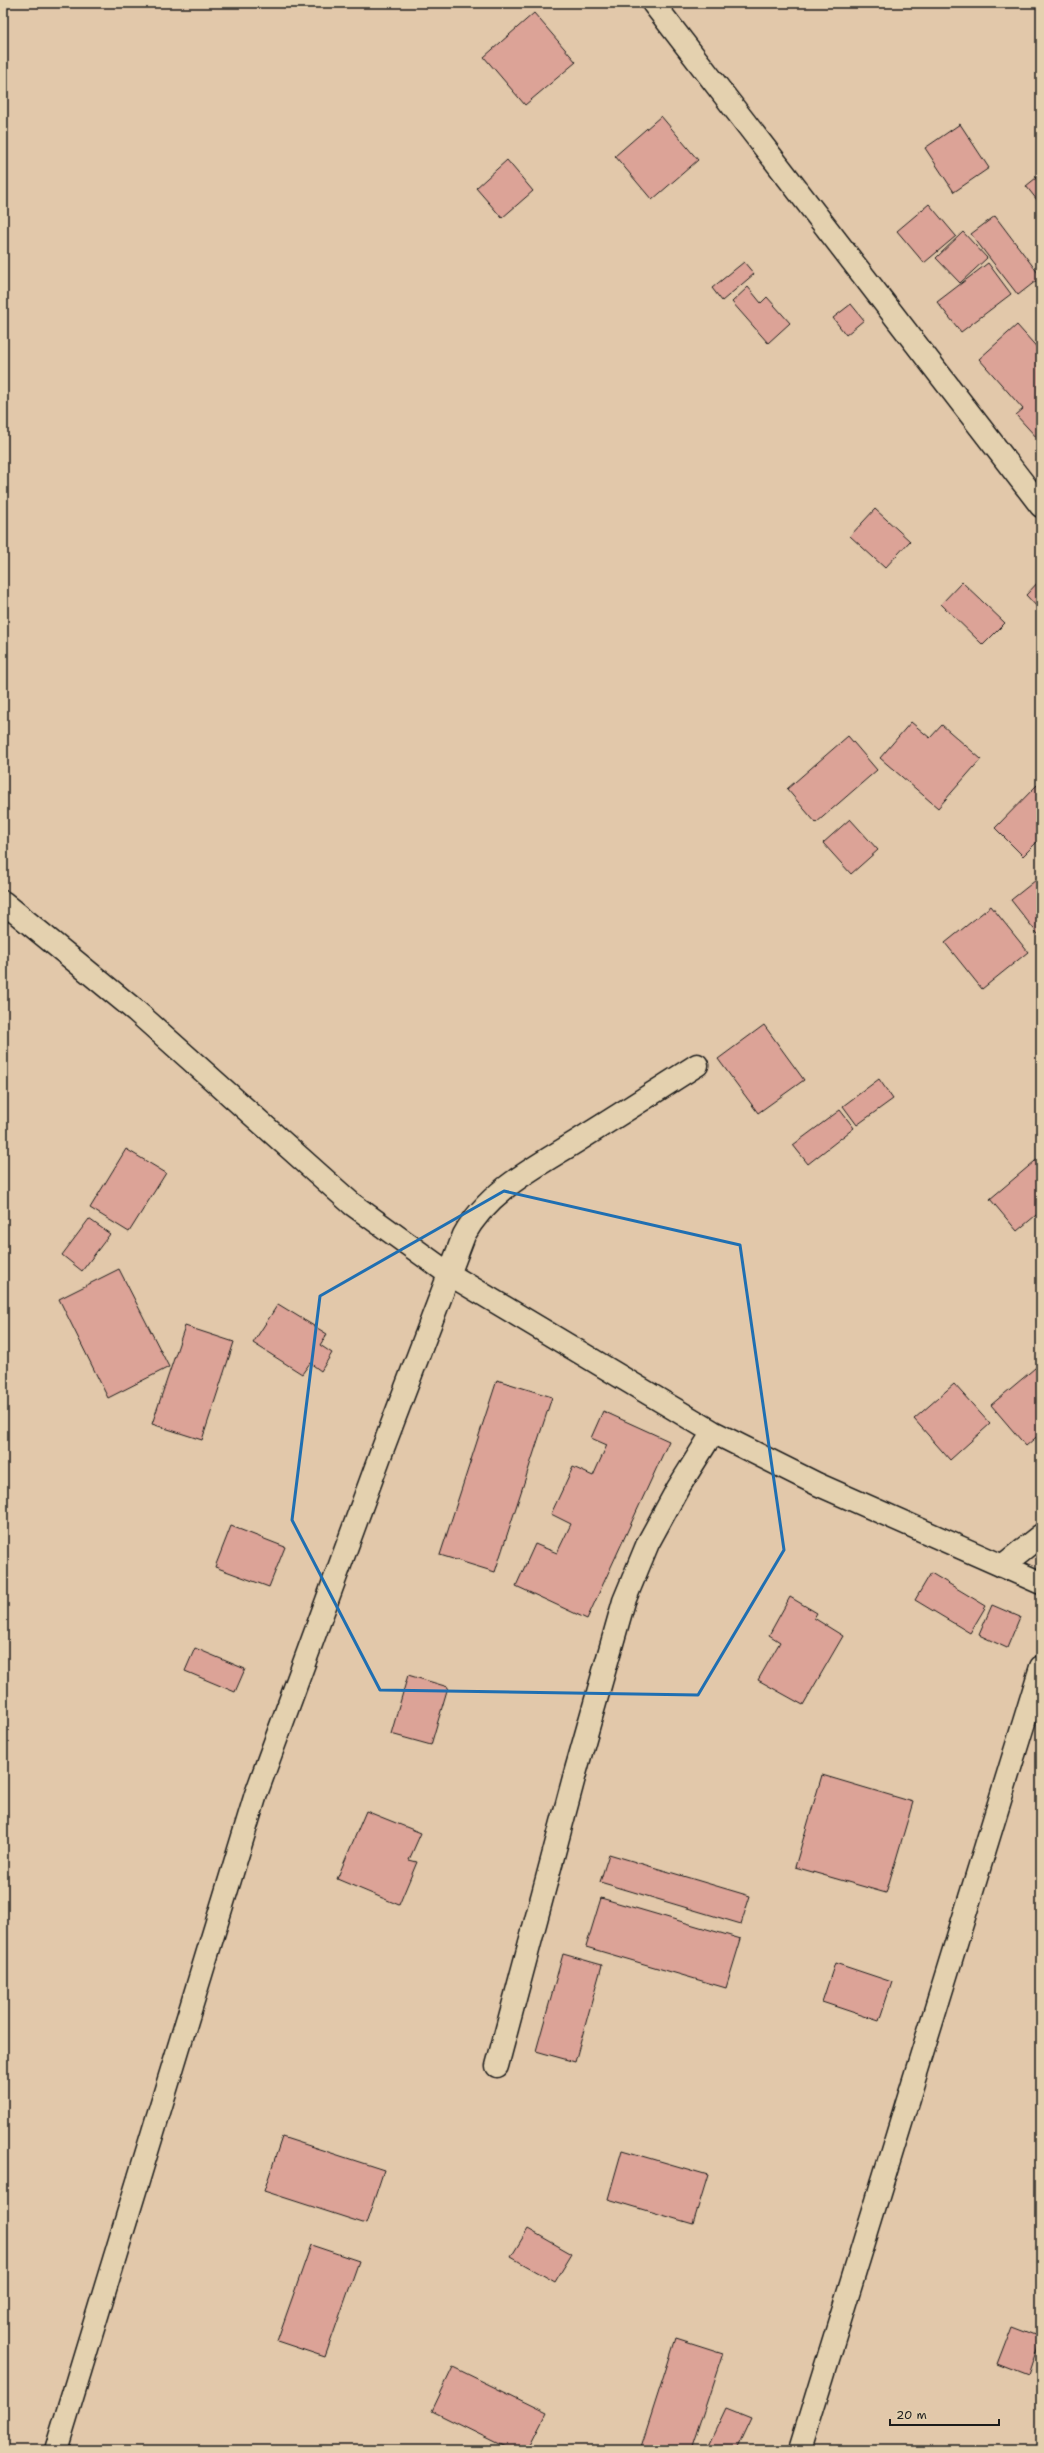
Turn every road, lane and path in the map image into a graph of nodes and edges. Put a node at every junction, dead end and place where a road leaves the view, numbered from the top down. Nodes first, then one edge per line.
1 (653, 3) edge
2 (1039, 500) edge
3 (3, 902) edge
4 (698, 1065) dead end
5 (449, 1274) junction
6 (713, 1432) junction
7 (1041, 1535) edge
8 (1002, 1566) junction
9 (1041, 1583) edge
10 (1041, 1668) edge
11 (497, 2066) dead end
12 (56, 2450) edge
13 (800, 2450) edge

1 - 2 street
3 - 5 street
4 - 5 street
5 - 6 street
5 - 12 street
6 - 8 street
6 - 11 street
7 - 8 street
8 - 9 street
10 - 13 street

